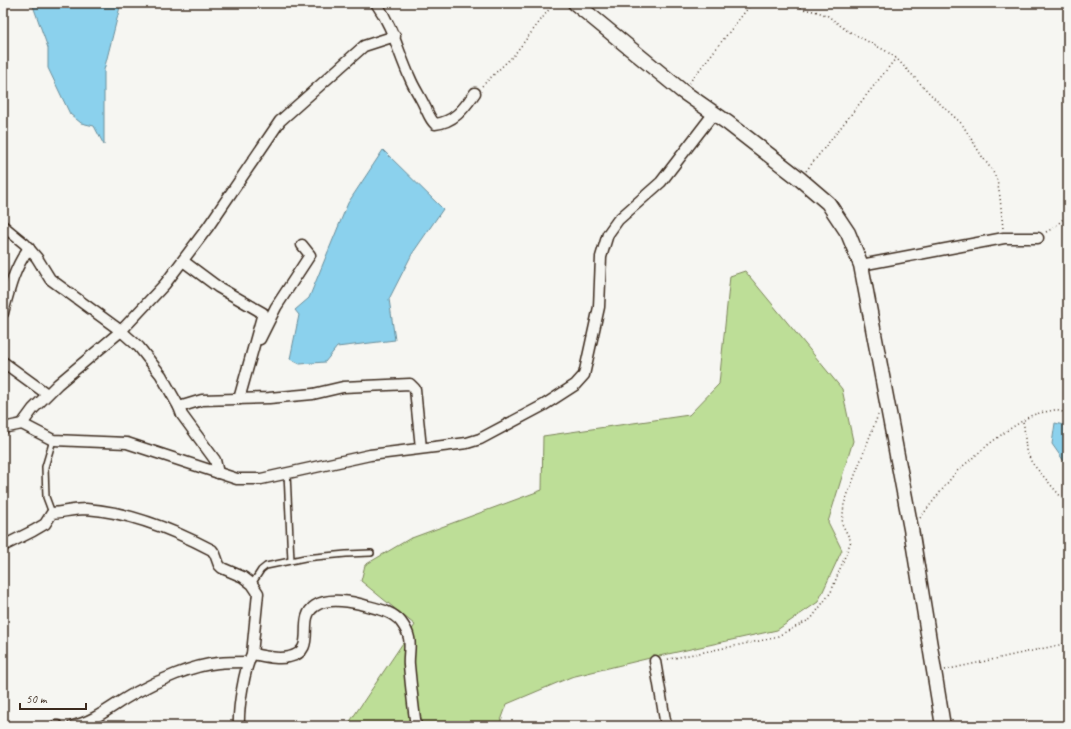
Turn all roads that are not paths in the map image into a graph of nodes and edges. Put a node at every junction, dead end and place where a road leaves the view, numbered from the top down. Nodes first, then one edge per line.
1 (376, 3) edge
2 (575, 3) edge
3 (394, 36) junction
4 (475, 93) road end
5 (714, 113) junction
6 (3, 226) edge
7 (1038, 238) road end
8 (302, 245) dead end
9 (29, 248) junction
10 (183, 261) junction
11 (861, 265) junction
12 (3, 313) edge
13 (121, 331) junction
14 (252, 350) junction
15 (3, 362) edge
16 (47, 394) junction
17 (239, 398) junction
18 (179, 407) junction
19 (22, 424) junction
20 (3, 428) edge
21 (53, 440) junction
22 (421, 448) junction
23 (218, 473) junction
24 (288, 473) junction
25 (52, 513) junction
26 (3, 546) edge
27 (370, 553) dead end
28 (292, 561) junction
29 (252, 584) junction
30 (250, 658) junction
31 (655, 661) road end
32 (54, 726) edge
33 (58, 726) edge
34 (73, 726) edge
35 (239, 726) edge
36 (416, 726) edge
37 (666, 726) edge
38 (943, 726) edge

1 - 3 street
2 - 5 street
3 - 4 street
3 - 10 street
5 - 11 street
5 - 22 street
6 - 9 street
7 - 11 street
8 - 14 street
9 - 12 street
9 - 13 street
10 - 13 street
10 - 14 street
11 - 38 street
13 - 16 street
13 - 18 street
14 - 17 street
15 - 16 street
16 - 19 street
17 - 18 street
17 - 22 street
18 - 23 street
19 - 20 street
19 - 21 street
21 - 23 street
21 - 25 lane
22 - 24 street
23 - 24 street
24 - 28 lane
25 - 26 street
25 - 29 street
27 - 28 lane
28 - 29 lane
29 - 30 street
30 - 34 street
30 - 35 street
30 - 36 street
31 - 37 street
32 - 33 street

